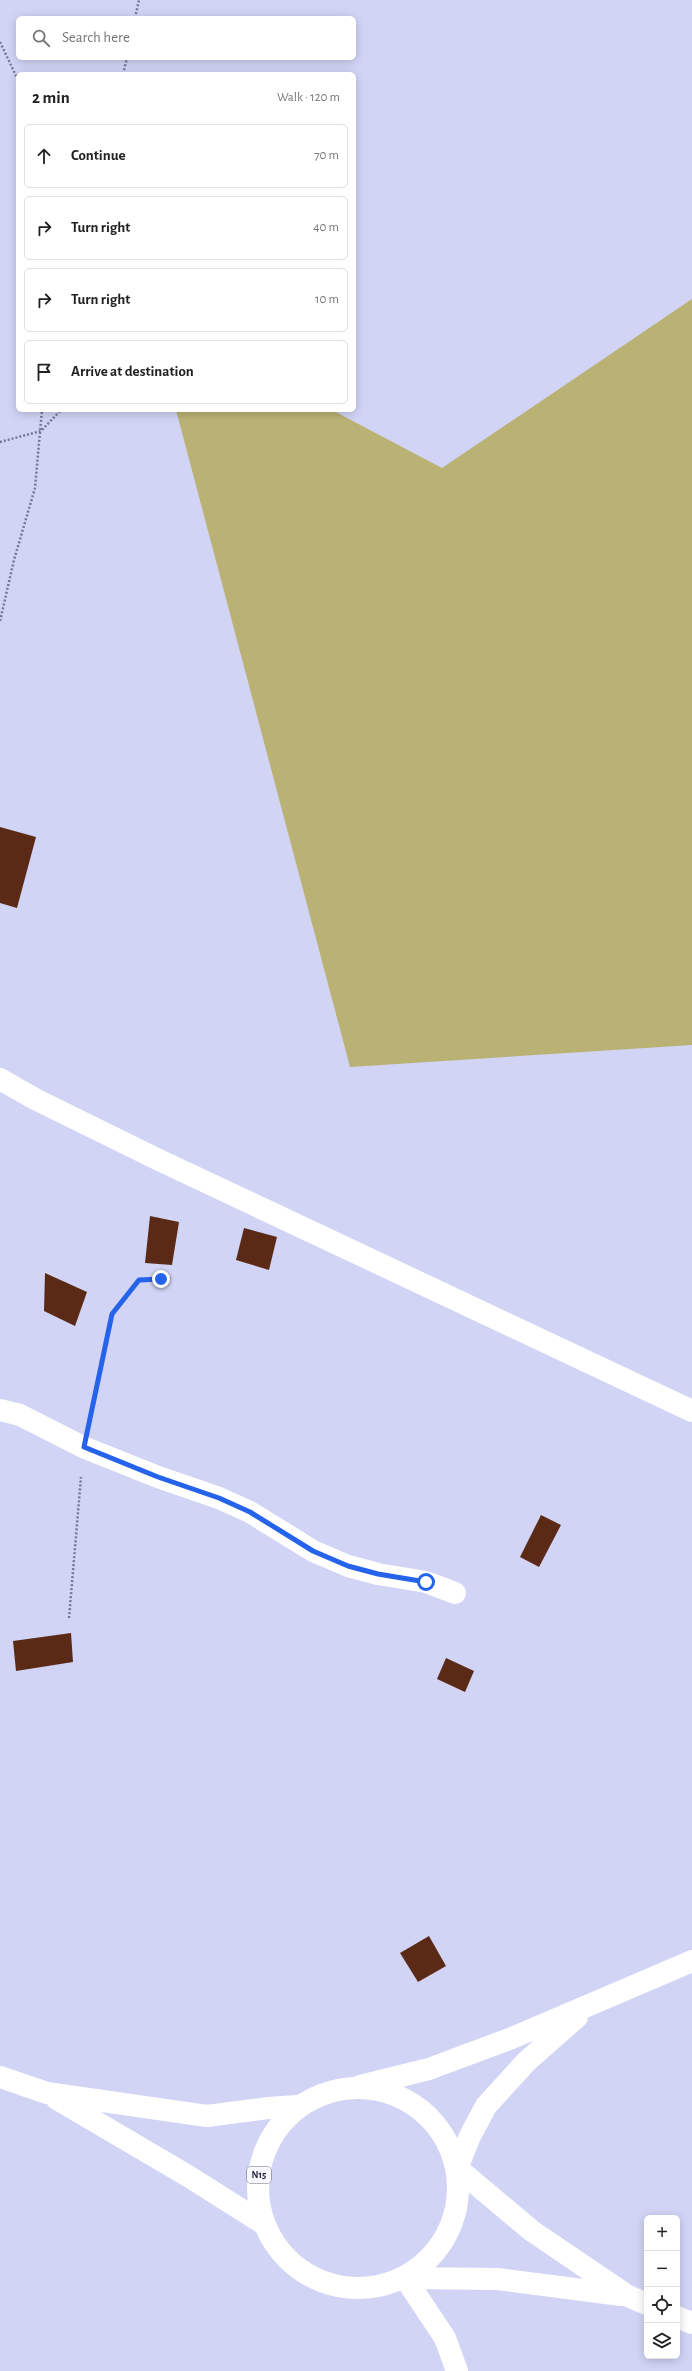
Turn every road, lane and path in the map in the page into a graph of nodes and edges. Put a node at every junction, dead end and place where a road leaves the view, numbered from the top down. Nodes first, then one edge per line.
1 (139, 0) edge
2 (135, 16) edge
3 (0, 42) edge
4 (126, 60) edge
5 (124, 72) edge
6 (16, 76) edge
7 (42, 412) edge
8 (59, 412) edge
9 (42, 431) junction
10 (0, 442) edge
11 (0, 621) edge
12 (0, 1079) edge
13 (172, 1278) dead end
14 (0, 1410) edge
15 (692, 1411) edge
16 (84, 1447) junction
17 (455, 1593) dead end
18 (69, 1618) dead end
19 (692, 1961) edge
20 (591, 2005) junction
21 (0, 2077) edge
22 (360, 2086) junction
23 (47, 2093) junction
24 (297, 2106) junction
25 (457, 2168) junction
26 (264, 2224) junction
27 (405, 2278) junction
28 (638, 2300) edge
29 (680, 2318) edge
30 (692, 2323) edge
31 (457, 2371) edge

1 - 2 path
3 - 6 path
4 - 5 path
7 - 9 path
8 - 9 path
9 - 10 path
9 - 11 path
12 - 15 main road
13 - 16 path
14 - 16 main road
16 - 17 main road
16 - 18 path
19 - 20 main road
20 - 22 main road
20 - 25 main road
21 - 23 main road, N15
22 - 24 main road, N15
22 - 25 main road, N15
23 - 24 main road, N15
23 - 26 main road, N15
24 - 26 main road, N15
25 - 27 main road, N15
25 - 28 main road, N15
26 - 27 main road, N15
27 - 28 main road, N15
27 - 31 main road
29 - 30 main road

